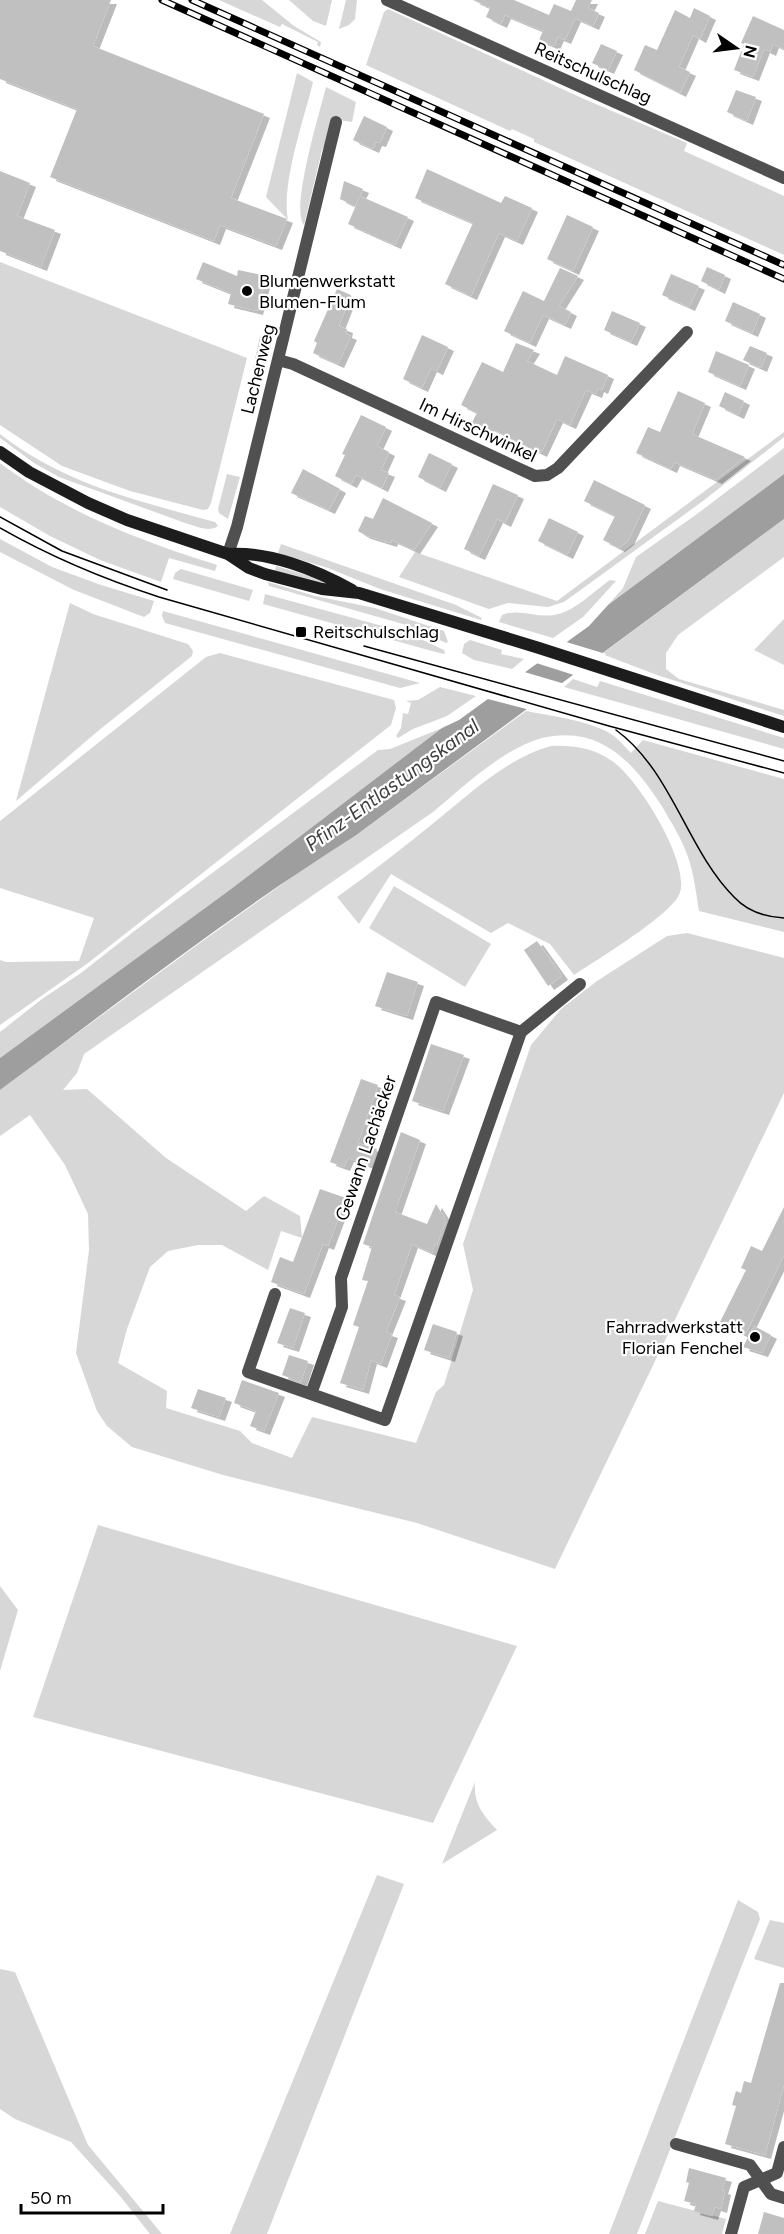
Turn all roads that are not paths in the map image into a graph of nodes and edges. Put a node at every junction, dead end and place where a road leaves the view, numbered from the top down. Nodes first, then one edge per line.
1 (387, 0) edge
2 (336, 122) dead end
3 (784, 178) edge
4 (687, 332) dead end
5 (278, 360) junction
6 (0, 452) edge
7 (228, 554) junction
8 (784, 727) edge
9 (580, 984) dead end
10 (521, 1032) junction
11 (275, 1294) dead end
12 (311, 1394) junction
13 (676, 2144) dead end
14 (784, 2147) edge
15 (761, 2179) junction
16 (784, 2198) edge
17 (731, 2234) edge

1 - 3 street, Reitschulschlag
2 - 5 street, Lachenweg
4 - 5 street, Im Hirschwinkel
5 - 7 street, Lachenweg
6 - 7 street
7 - 8 street
9 - 10 street
10 - 12 street
10 - 12 street, Gewann Lachäcker
11 - 12 street
13 - 15 street
14 - 15 street
15 - 16 street
15 - 17 street

